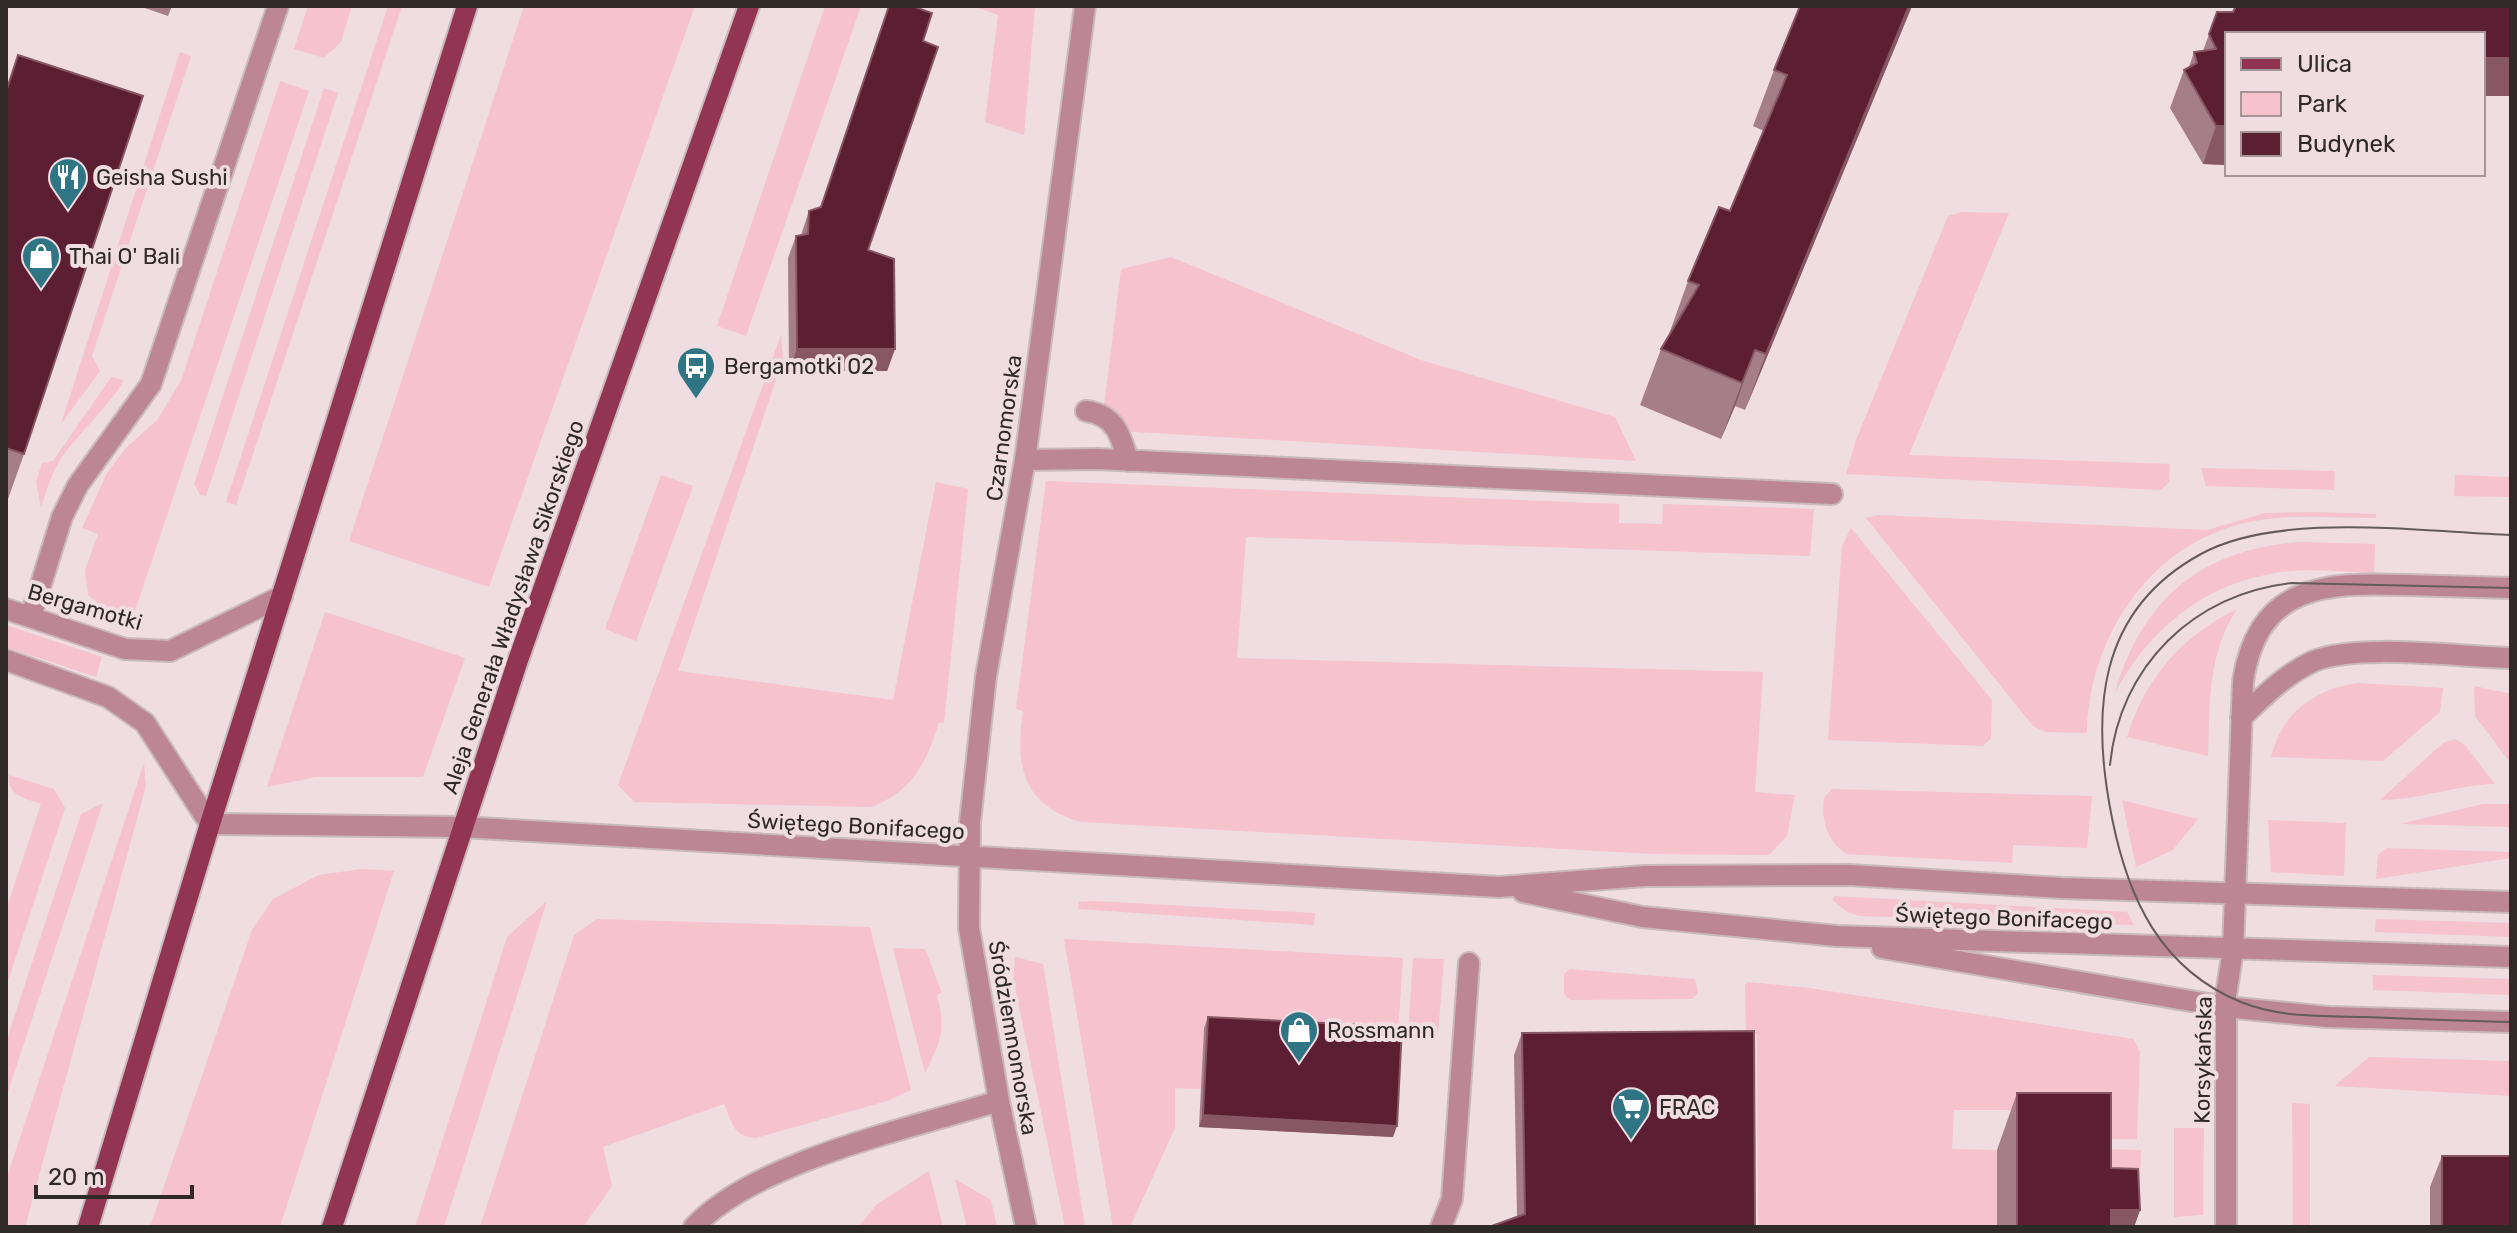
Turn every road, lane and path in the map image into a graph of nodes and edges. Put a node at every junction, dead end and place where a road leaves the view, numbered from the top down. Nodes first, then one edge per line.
1 (278, 6) edge
2 (467, 6) edge
3 (749, 6) edge
4 (1085, 6) edge
5 (1086, 411) dead end
6 (1025, 460) junction
7 (1128, 461) junction
8 (1832, 494) dead end
9 (2511, 588) edge
10 (282, 596) junction
11 (6, 609) edge
12 (31, 616) junction
13 (2511, 658) edge
14 (6, 660) edge
15 (2241, 718) junction
16 (210, 824) junction
17 (461, 827) junction
18 (969, 856) junction
19 (1499, 887) junction
20 (2234, 894) junction
21 (2511, 902) edge
22 (1800, 932) junction
23 (2233, 950) junction
24 (2511, 957) edge
25 (1469, 963) dead end
26 (2226, 1007) junction
27 (2511, 1022) edge
28 (999, 1101) junction
29 (88, 1227) edge
30 (332, 1227) edge
31 (694, 1227) edge
32 (1026, 1227) edge
33 (1441, 1227) edge
34 (2226, 1227) edge

1 - 12 street
2 - 10 main road
3 - 17 main road, Aleja Generała Władysława Sikorskiego
4 - 6 street, Czarnomorska
5 - 7 street
6 - 7 street
6 - 18 street, Czarnomorska
7 - 8 street
9 - 15 street, Korsykańska
10 - 12 street, Bergamotki
10 - 16 main road
11 - 12 street, Bergamotki
13 - 15 street
14 - 16 street
15 - 20 street, Korsykańska
16 - 17 street, Świętego Bonifacego
16 - 29 main road
17 - 18 street, Świętego Bonifacego
17 - 30 main road, Aleja Generała Władysława Sikorskiego
18 - 19 street, Świętego Bonifacego
18 - 28 street, Śródziemnomorska
19 - 20 street, Świętego Bonifacego
19 - 22 street, Świętego Bonifacego
20 - 21 street, Świętego Bonifacego
20 - 23 street, Korsykańska
22 - 23 street, Świętego Bonifacego
22 - 26 street
23 - 24 street, Świętego Bonifacego
23 - 26 street, Korsykańska
25 - 33 street
26 - 27 street
26 - 34 street, Korsykańska
28 - 31 street
28 - 32 street, Śródziemnomorska

